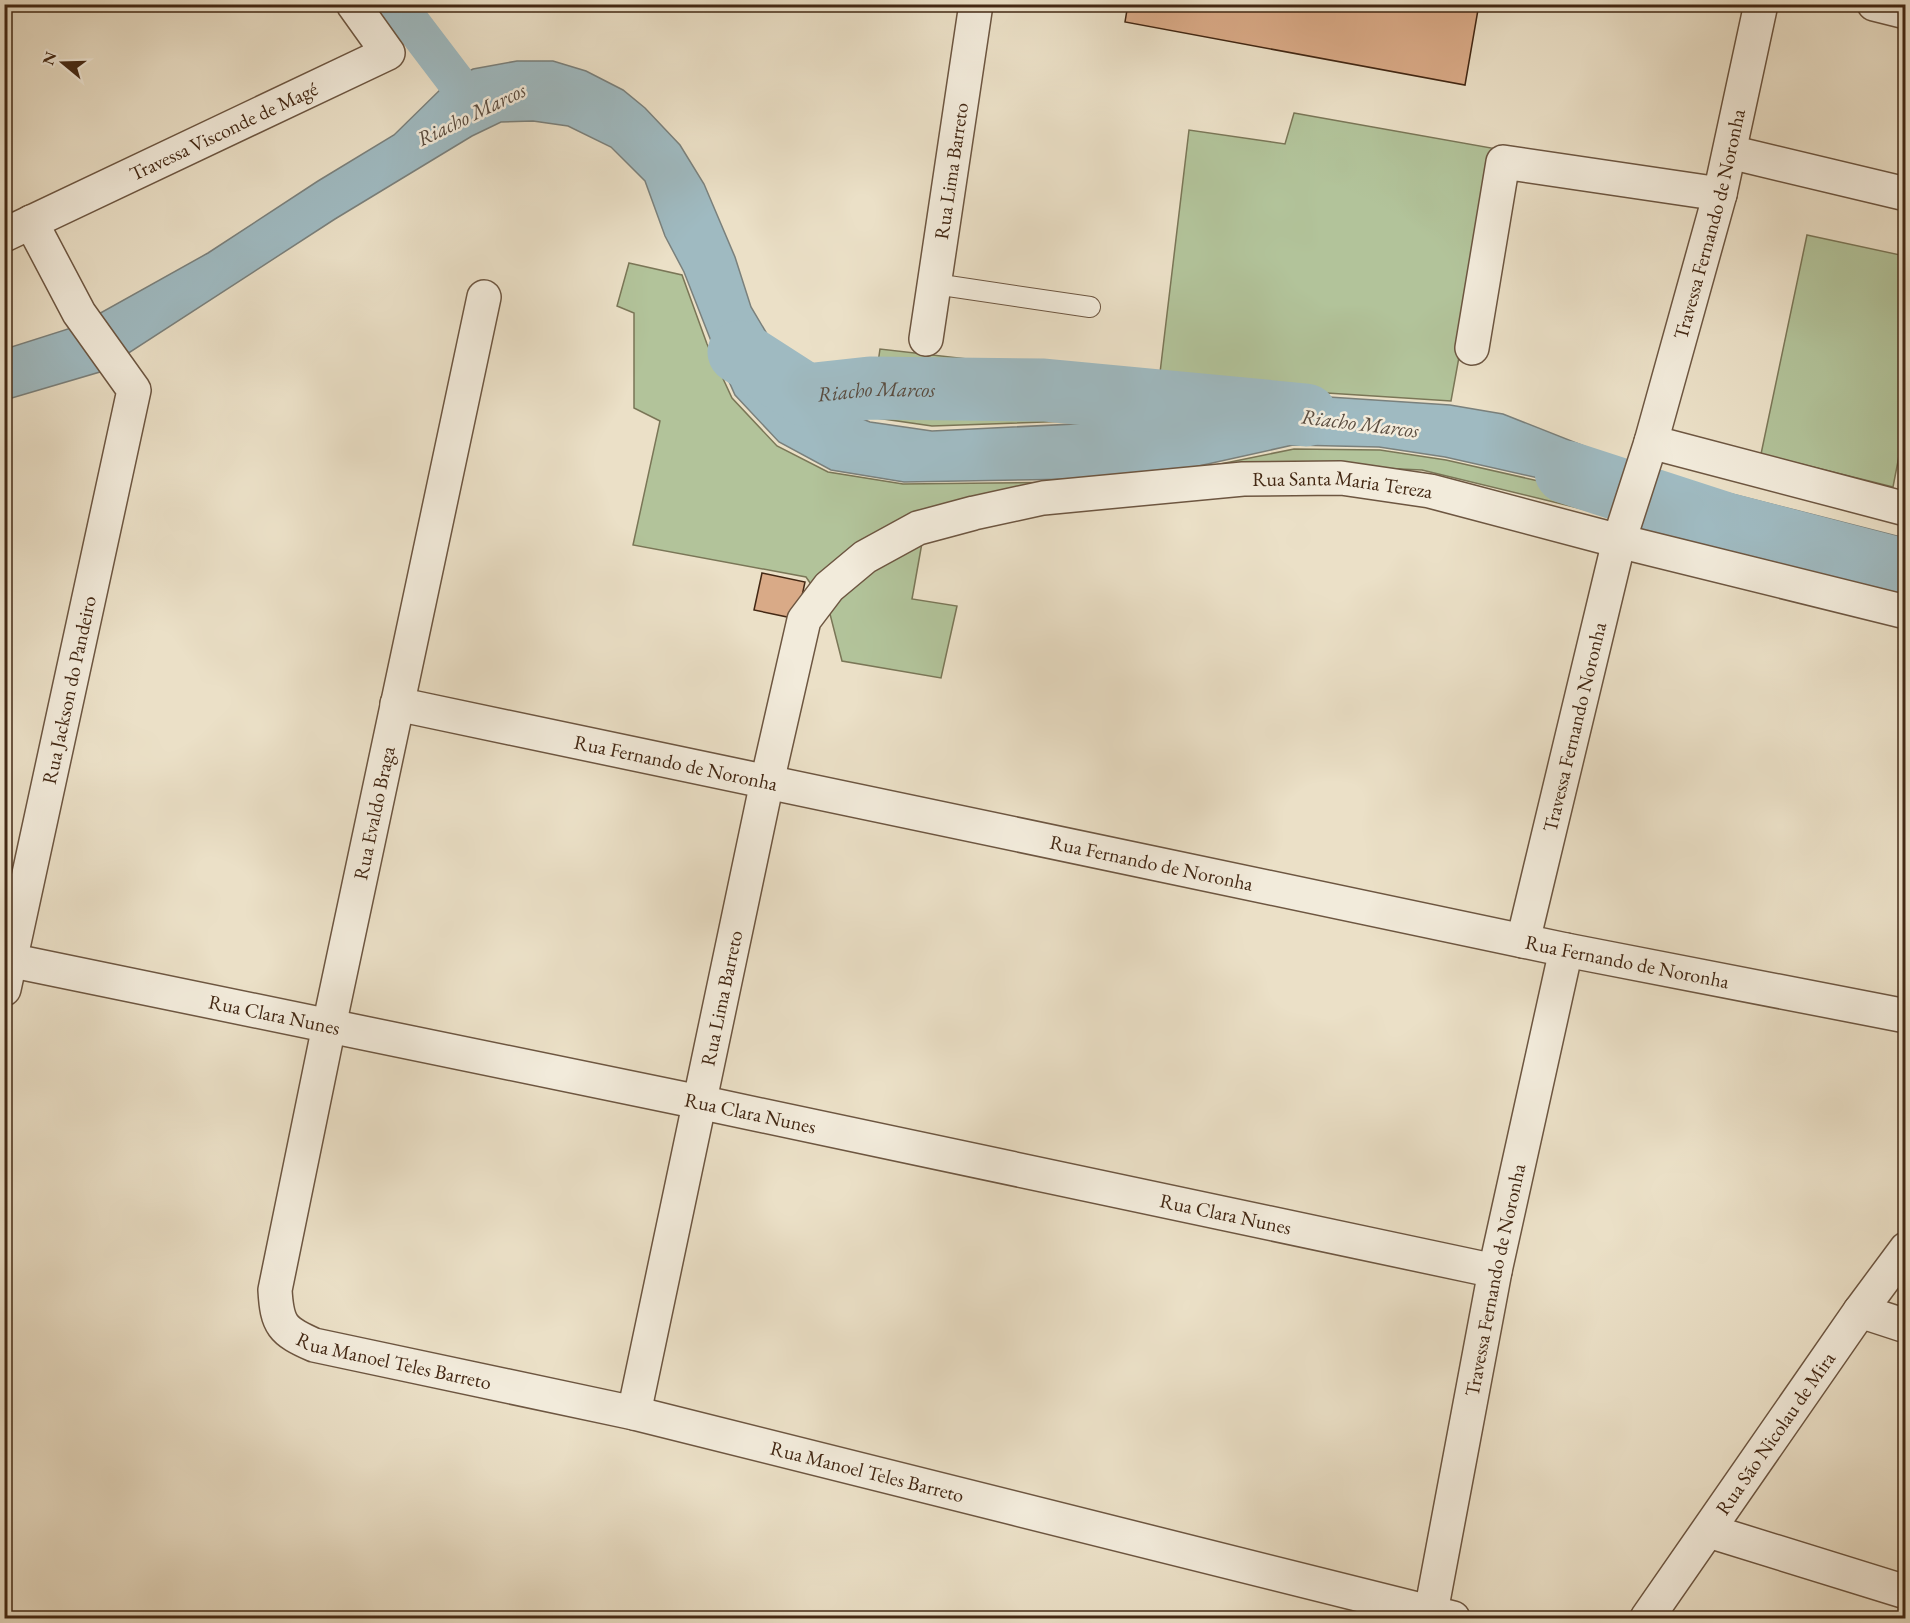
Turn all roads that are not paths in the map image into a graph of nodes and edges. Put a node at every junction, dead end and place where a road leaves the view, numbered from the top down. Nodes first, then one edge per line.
1 (353, 4) edge
2 (976, 4) edge
3 (1874, 4) edge
4 (1759, 5) edge
5 (1905, 12) edge
6 (1730, 152) junction
7 (1720, 194) junction
8 (1905, 195) edge
9 (18, 229) edge
10 (935, 284) junction
11 (484, 297) dead end
12 (1090, 307) dead end
13 (926, 339) dead end
14 (1472, 348) dead end
15 (1651, 441) junction
16 (1905, 506) edge
17 (1623, 526) junction
18 (1905, 612) edge
19 (804, 620) joint
20 (397, 704) junction
21 (767, 782) junction
22 (1523, 941) junction
23 (1566, 950) junction
24 (7, 969) edge
25 (1905, 1016) edge
26 (329, 1026) junction
27 (699, 1102) junction
28 (1905, 1248) edge
29 (1495, 1271) junction
30 (1860, 1311) junction
31 (1905, 1326) edge
32 (284, 1328) joint
33 (634, 1413) junction
34 (1709, 1531) junction
35 (1905, 1592) edge
36 (1442, 1615) edge
37 (1647, 1618) edge

1 - 9 street, Travessa Visconde de Magé
2 - 10 street, Rua Lima Barreto
3 - 5 street
4 - 6 street, Travessa Fernando de Noronha
6 - 7 street, Travessa Fernando de Noronha
6 - 8 street
7 - 14 street
7 - 15 street, Travessa Fernando de Noronha
9 - 24 street, Rua Jackson do Pandeiro
10 - 12 lane
10 - 13 street, Rua Lima Barreto
11 - 20 street, Rua Evaldo Braga
15 - 16 street
15 - 17 street, Travessa Fernando de Noronha
17 - 18 street, Rua Santa Maria Tereza
17 - 19 street, Rua Santa Maria Tereza
17 - 22 street, Travessa Fernando Noronha
19 - 21 street, Rua Lima Barreto
20 - 21 street, Rua Fernando de Noronha
20 - 26 street, Rua Evaldo Braga
21 - 22 street, Rua Fernando de Noronha
21 - 27 street, Rua Lima Barreto
22 - 23 street, Rua Fernando de Noronha
23 - 25 street, Rua Fernando de Noronha
23 - 29 street, Travessa Fernando de Noronha
24 - 26 street, Rua Clara Nunes
26 - 27 street, Rua Clara Nunes
26 - 32 street, Rua Evaldo Braga
27 - 29 street, Rua Clara Nunes
27 - 33 street, Rua Lima Barreto
28 - 30 street, Rua São Nicolau de Mira
29 - 36 street, Travessa Fernando de Noronha
30 - 31 street
30 - 34 street, Rua São Nicolau de Mira
32 - 33 street, Rua Manoel Teles Barreto
33 - 36 street, Rua Manoel Teles Barreto
34 - 35 street
34 - 37 street, Rua São Nicolau de Mira

